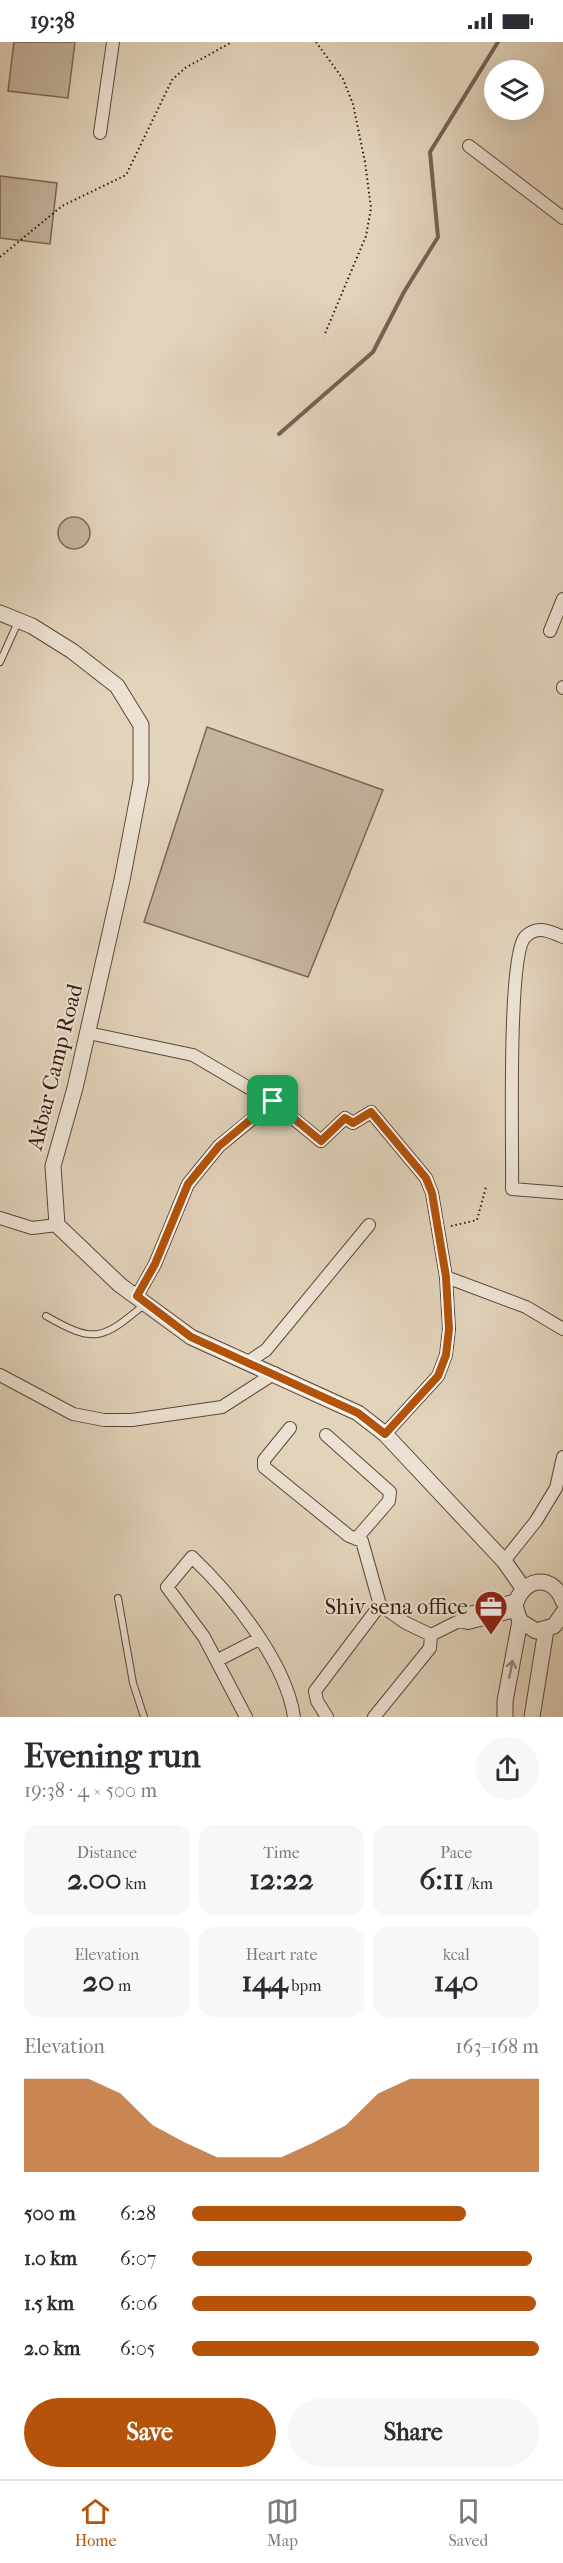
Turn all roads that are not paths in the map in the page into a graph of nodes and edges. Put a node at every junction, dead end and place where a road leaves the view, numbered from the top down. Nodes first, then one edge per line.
1 (113, 42) edge
2 (100, 133) dead end
3 (469, 146) dead end
4 (563, 218) edge
5 (563, 599) edge
6 (0, 613) edge
7 (19, 621) junction
8 (550, 631) dead end
9 (1, 658) edge
10 (563, 937) edge
11 (88, 1033) junction
12 (273, 1101) junction
13 (563, 1193) edge
14 (0, 1218) edge
15 (57, 1225) junction
16 (369, 1225) dead end
17 (446, 1277) junction
18 (142, 1299) junction
19 (46, 1316) dead end
20 (563, 1329) edge
21 (248, 1362) junction
22 (274, 1373) junction
23 (0, 1375) edge
24 (290, 1428) dead end
25 (385, 1434) junction
26 (326, 1435) dead end
27 (563, 1457) edge
28 (356, 1539) junction
29 (504, 1561) junction
30 (118, 1599) dead end
31 (563, 1601) edge
32 (380, 1605) junction
33 (519, 1605) junction
34 (557, 1622) edge
35 (431, 1635) junction
36 (259, 1639) junction
37 (218, 1660) junction
38 (505, 1701) junction
39 (532, 1711) edge
40 (144, 1717) edge
41 (246, 1717) edge
42 (294, 1717) edge
43 (327, 1717) edge
44 (374, 1717) edge
45 (505, 1717) edge

1 - 2 street
3 - 4 street
5 - 8 street
6 - 7 street, Akbar Camp Road
7 - 9 lane
7 - 11 street, Akbar Camp Road
10 - 13 street
11 - 12 street
11 - 15 street, Akbar Camp Road
12 - 17 street
12 - 18 street
14 - 15 street
15 - 18 street
16 - 21 street
17 - 20 street
17 - 25 street
18 - 19 lane
18 - 21 street
21 - 22 street
22 - 23 street
22 - 25 street
24 - 28 street
25 - 29 street
26 - 28 street
27 - 29 street
28 - 32 street
29 - 33 street
30 - 40 lane
31 - 33 street
32 - 35 street
32 - 43 street
33 - 34 street
33 - 35 street
38 -> 33 street
34 - 39 street
35 - 44 street
36 - 37 street
36 - 37 street
36 - 42 street
37 - 41 street
38 - 39 street
38 - 45 street

